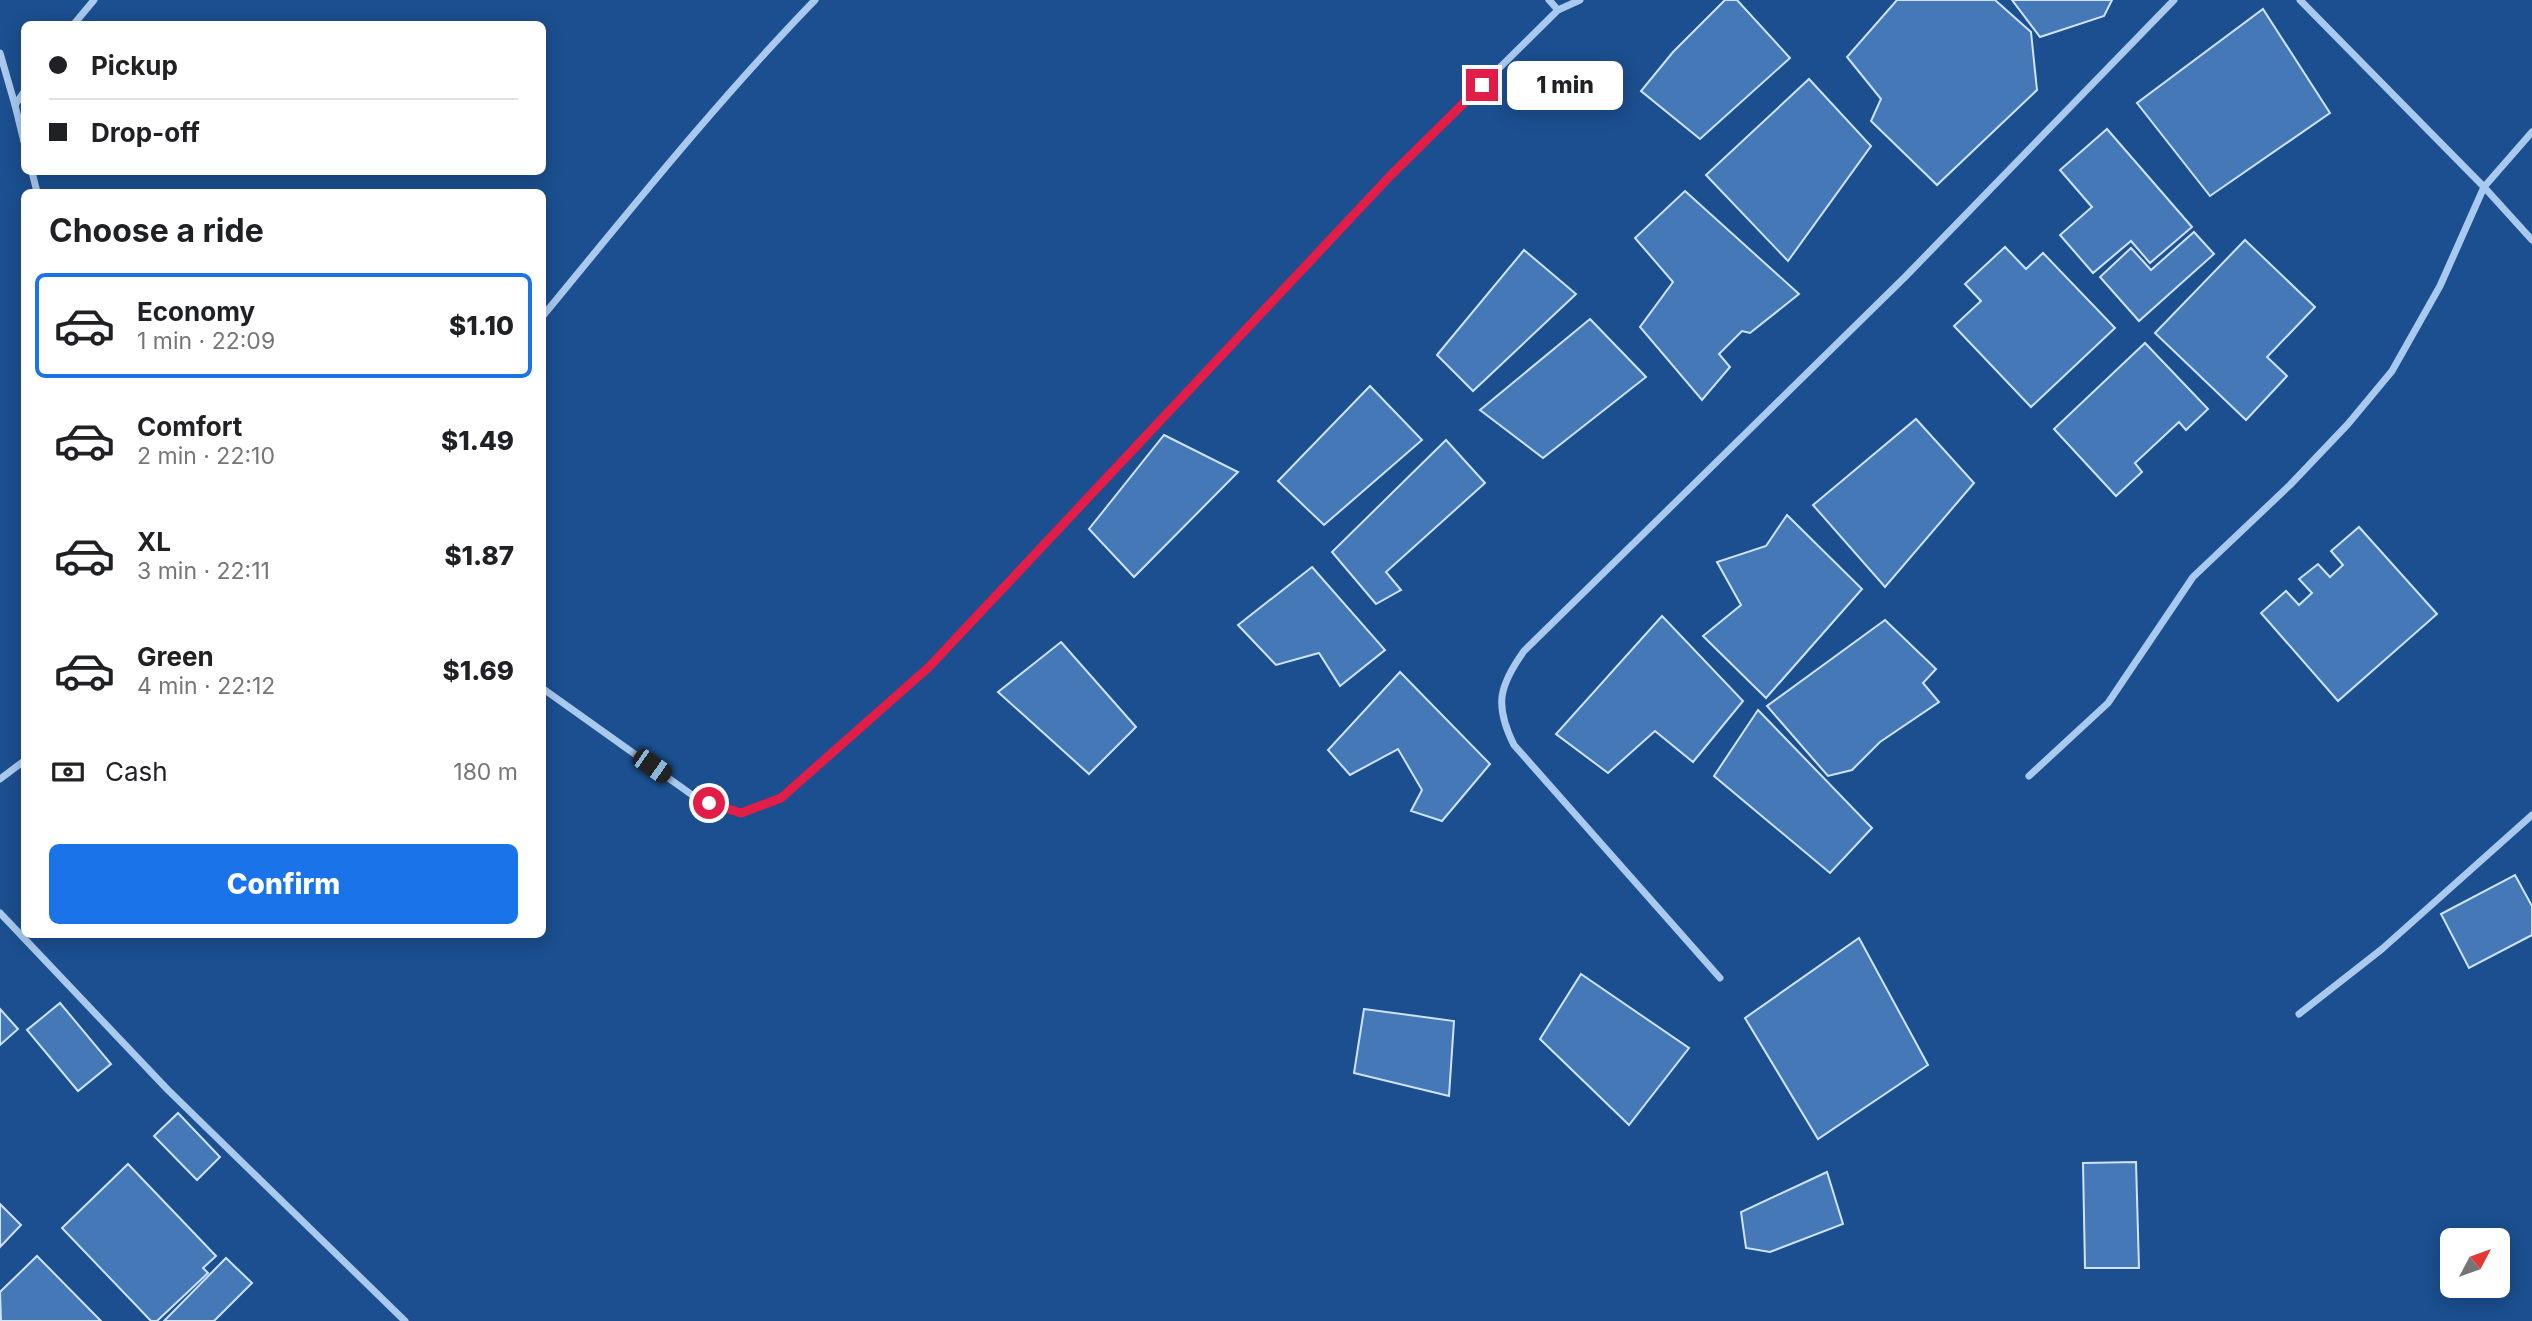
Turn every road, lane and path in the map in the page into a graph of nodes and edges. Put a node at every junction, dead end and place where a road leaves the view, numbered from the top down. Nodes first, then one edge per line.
1 (94, 0) edge
2 (815, 0) edge
3 (1549, 0) edge
4 (1580, 0) edge
5 (2174, 0) edge
6 (2300, 0) edge
7 (1558, 10) junction
8 (76, 21) edge
9 (0, 53) edge
10 (21, 96) edge
11 (15, 105) junction
12 (21, 130) edge
13 (2532, 132) edge
14 (2484, 187) junction
15 (2532, 240) edge
16 (546, 312) edge
17 (546, 691) edge
18 (21, 763) edge
19 (2029, 776) dead end
20 (0, 779) edge
21 (2532, 815) edge
22 (0, 913) edge
23 (21, 935) edge
24 (24, 938) edge
25 (1720, 978) dead end
26 (2300, 1014) dead end
27 (405, 1321) edge

1 - 8 street
2 - 16 street
3 - 7 street
4 - 7 street
5 - 25 street
6 - 14 street
7 - 17 street
9 - 11 street
10 - 11 street
11 - 12 street
13 - 14 street
14 - 15 street
14 - 19 street
18 - 20 street
21 - 26 street
22 - 23 street
24 - 27 street

